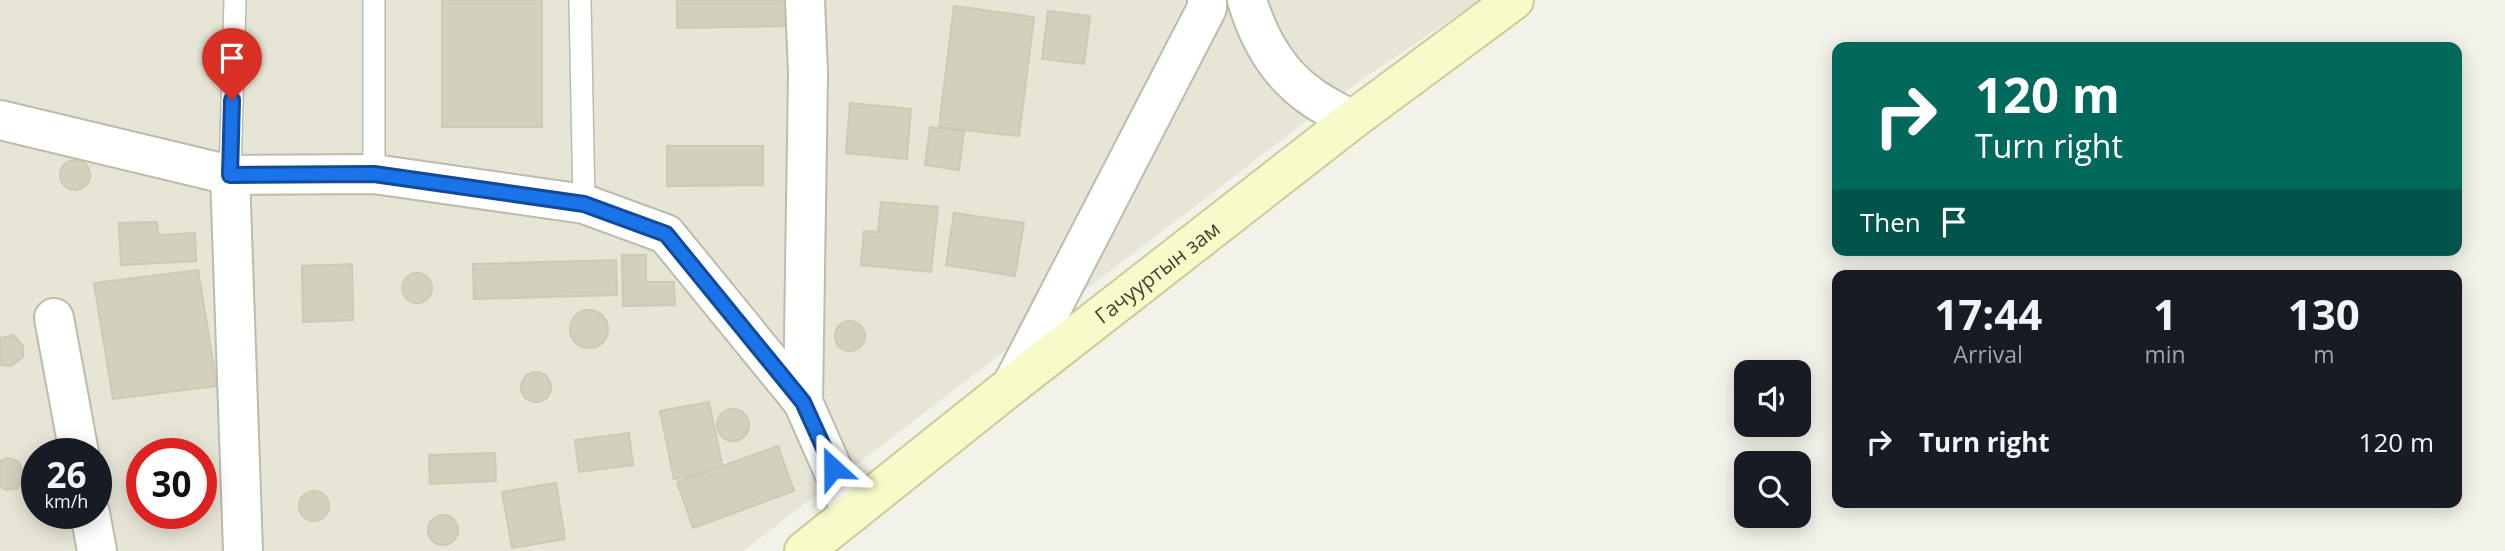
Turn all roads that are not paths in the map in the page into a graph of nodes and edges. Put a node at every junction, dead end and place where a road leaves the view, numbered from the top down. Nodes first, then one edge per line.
1 (235, 0) edge
2 (374, 0) edge
3 (580, 0) edge
4 (805, 0) edge
5 (1207, 0) edge
6 (1247, 0) edge
7 (1514, 0) edge
8 (0, 120) edge
9 (1352, 120) junction
10 (374, 174) junction
11 (230, 175) junction
12 (584, 204) junction
13 (54, 318) dead end
14 (1012, 384) junction
15 (803, 402) junction
16 (76, 438) edge
17 (852, 513) junction
18 (93, 529) edge
19 (97, 551) edge
20 (243, 551) edge
21 (804, 551) edge

1 - 11 lane
2 - 10 lane
3 - 12 lane
4 - 15 street
5 - 14 street
6 - 9 street
7 - 9 main road, Гачууртын зам
8 - 11 street
9 - 14 main road, Гачууртын зам
10 - 11 street
10 - 12 street
11 - 20 street
12 - 15 street
13 - 16 street
14 - 17 main road, Гачууртын зам
15 - 17 street
17 - 21 main road, Гачууртын зам
18 - 19 street

